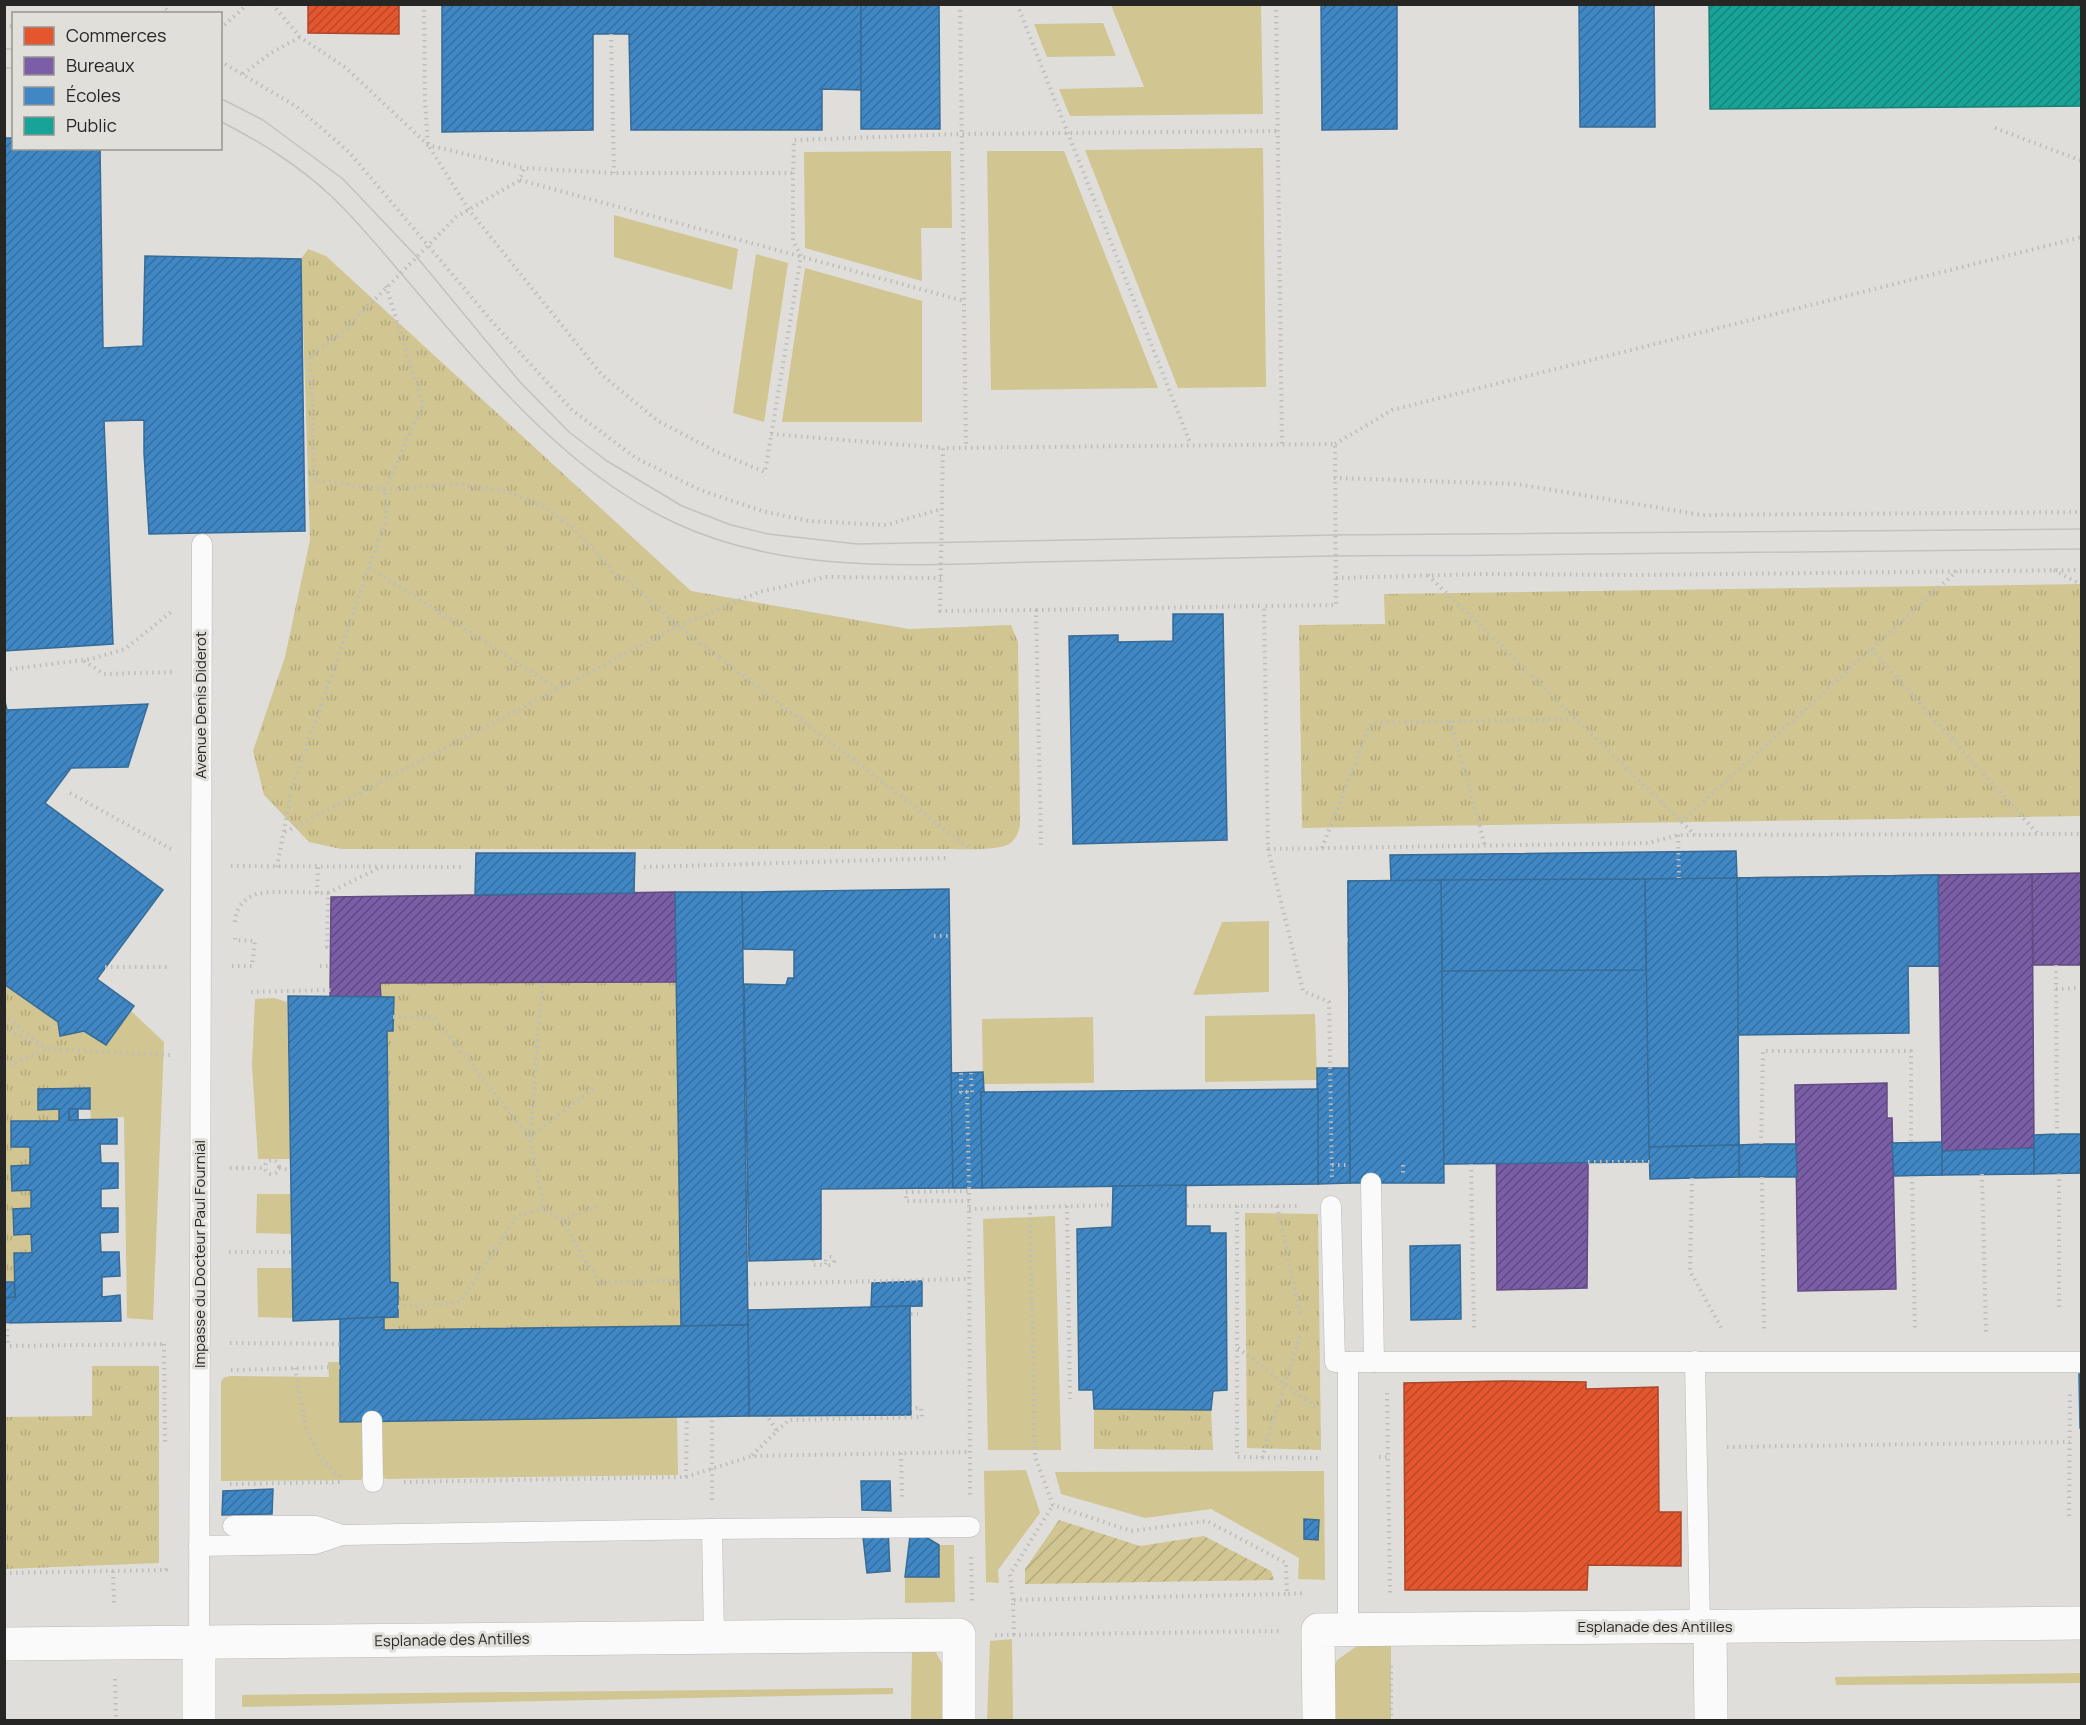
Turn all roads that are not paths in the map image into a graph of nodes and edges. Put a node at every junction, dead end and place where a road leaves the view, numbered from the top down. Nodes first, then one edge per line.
1 (202, 544) dead end
2 (201, 866) joint
3 (1371, 1183) dead end
4 (1331, 1206) road end
5 (1695, 1361) junction
6 (1348, 1362) junction
7 (1380, 1362) junction
8 (2076, 1362) edge
9 (372, 1421) dead end
10 (374, 1482) road end
11 (233, 1526) dead end
12 (970, 1527) road end
13 (712, 1529) junction
14 (342, 1535) junction
15 (199, 1546) junction
16 (2082, 1623) edge
17 (1705, 1627) junction
18 (1333, 1630) junction
19 (714, 1637) junction
20 (199, 1642) junction
21 (4, 1644) edge
22 (199, 1720) edge
23 (959, 1720) edge
24 (1319, 1720) edge
25 (1711, 1720) edge

1 - 2 lane, Avenue Denis Diderot
2 - 15 lane, Impasse du Docteur Paul Fournial
3 - 7 lane
4 - 6 lane
5 - 7 lane
5 - 8 lane
5 - 17 lane
6 - 7 lane
6 - 18 lane
9 - 10 lane
11 - 14 lane
12 - 13 lane
13 - 14 lane
13 - 19 lane
14 - 15 lane
15 - 20 lane, Impasse du Docteur Paul Fournial
16 - 17 street, Esplanade des Antilles
17 - 18 street, Esplanade des Antilles
17 - 25 street
18 - 24 street
19 - 20 street, Esplanade des Antilles
19 - 23 street, Esplanade des Antilles
20 - 21 street, Esplanade des Antilles
20 - 22 street

